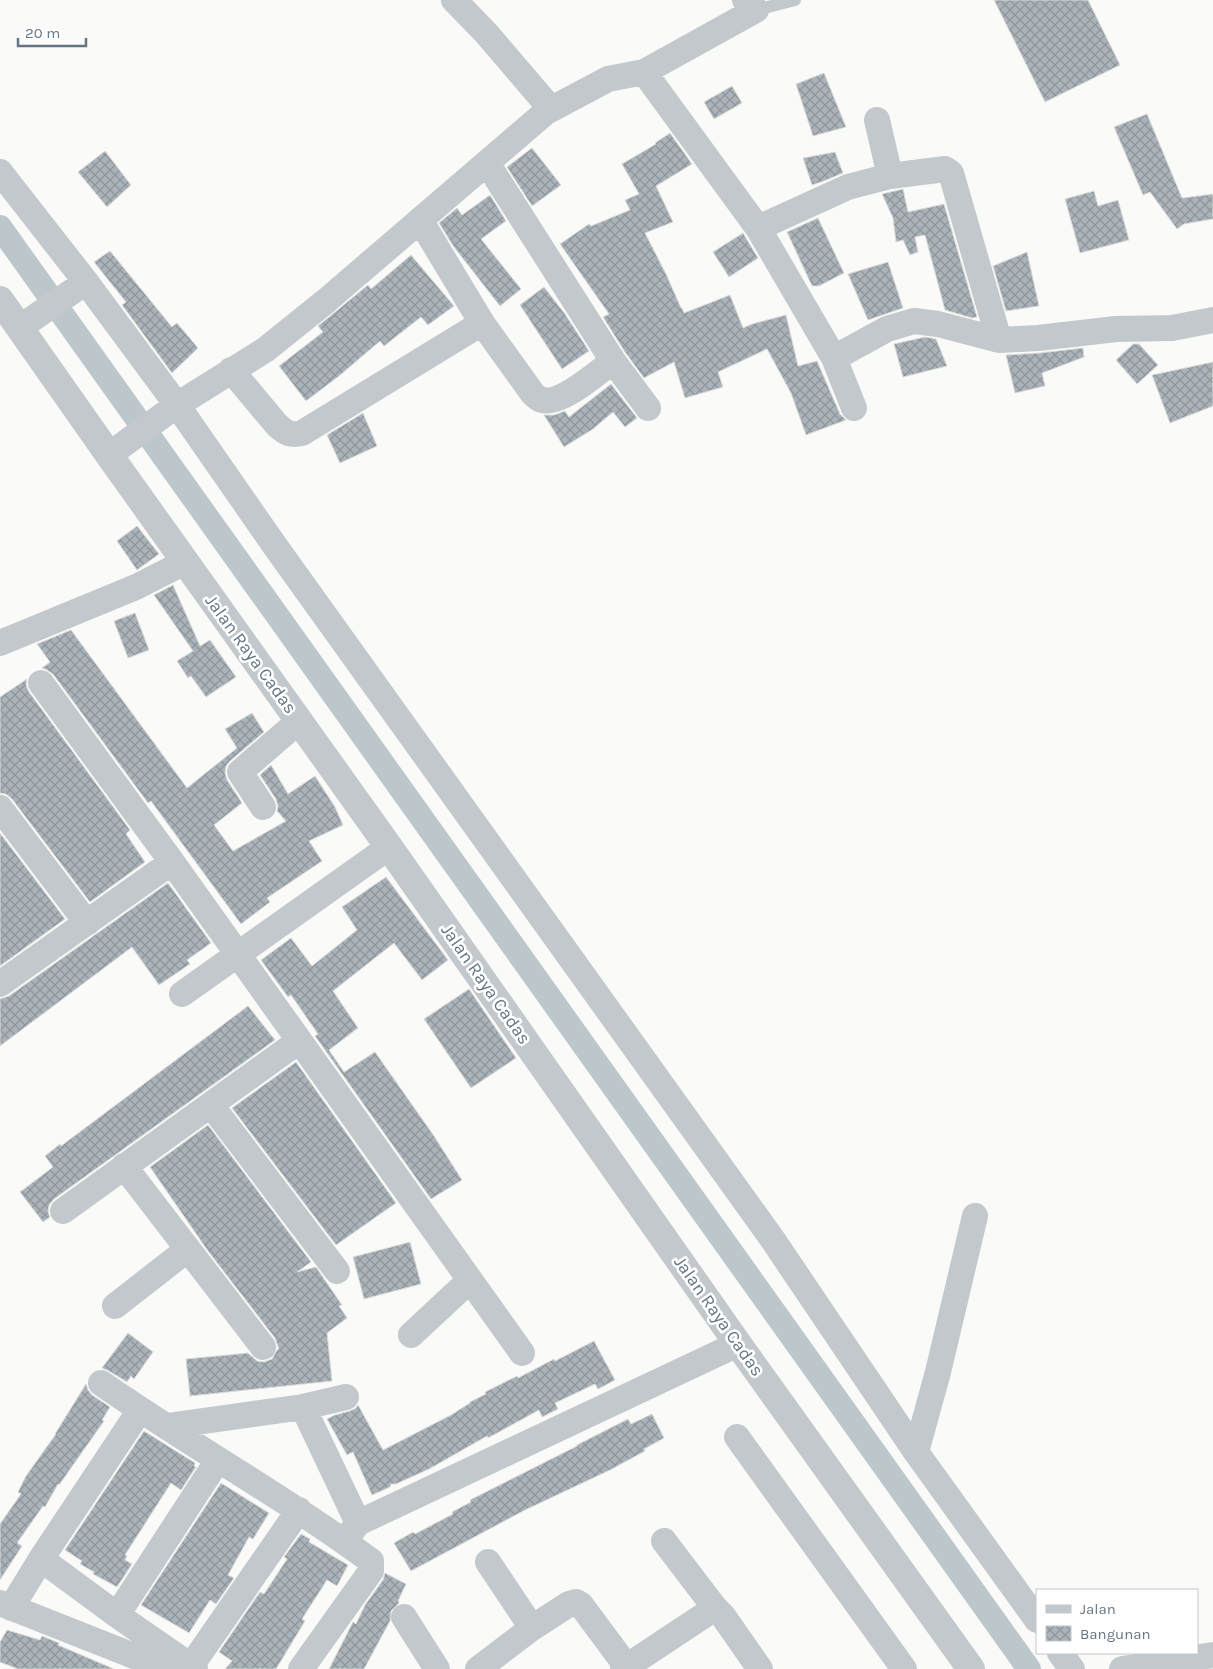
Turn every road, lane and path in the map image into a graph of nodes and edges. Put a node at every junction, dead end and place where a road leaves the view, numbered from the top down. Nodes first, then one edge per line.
1 (454, 0) edge
2 (795, 0) edge
3 (750, 5) edge
4 (644, 72) junction
5 (551, 109) junction
6 (876, 120) dead end
7 (486, 163) junction
8 (0, 172) edge
9 (890, 176) junction
10 (420, 220) junction
11 (758, 228) junction
12 (84, 283) junction
13 (0, 300) edge
14 (1213, 320) edge
15 (482, 323) junction
16 (23, 325) junction
17 (999, 340) junction
18 (834, 358) junction
19 (613, 361) junction
20 (232, 370) junction
21 (175, 407) junction
22 (648, 408) dead end
23 (854, 408) dead end
24 (112, 453) junction
25 (185, 562) junction
26 (0, 643) edge
27 (42, 683) dead end
28 (299, 721) junction
29 (263, 807) dead end
30 (0, 808) edge
31 (389, 847) junction
32 (172, 862) junction
33 (86, 924) junction
34 (236, 954) junction
35 (2, 979) edge
36 (182, 994) dead end
37 (299, 1041) junction
38 (211, 1105) junction
39 (124, 1166) junction
40 (63, 1212) dead end
41 (975, 1216) dead end
42 (188, 1249) junction
43 (337, 1271) dead end
44 (470, 1280) junction
45 (115, 1306) dead end
46 (411, 1335) dead end
47 (738, 1344) junction
48 (263, 1347) dead end
49 (522, 1353) dead end
50 (101, 1383) dead end
51 (346, 1397) dead end
52 (303, 1407) junction
53 (140, 1410) junction
54 (167, 1426) junction
55 (737, 1437) dead end
56 (916, 1452) junction
57 (218, 1460) junction
58 (299, 1510) junction
59 (352, 1532) junction
60 (664, 1541) dead end
61 (41, 1559) junction
62 (488, 1562) dead end
63 (6, 1605) edge
64 (715, 1608) junction
65 (117, 1615) junction
66 (404, 1617) dead end
67 (1036, 1619) edge
68 (532, 1628) junction
69 (1061, 1654) edge
70 (1213, 1655) edge
71 (184, 1668) edge
72 (625, 1668) edge
73 (301, 1669) edge
74 (438, 1669) edge
75 (478, 1669) edge
76 (760, 1669) edge
77 (904, 1669) edge
78 (971, 1669) edge
79 (1072, 1669) edge
80 (1122, 1669) edge

1 - 5 street
2 - 3 lane
3 - 4 street
4 - 5 street
4 - 11 street
5 - 7 street
6 - 9 street
7 - 10 street
7 - 19 street
8 - 12 street
9 - 11 street
9 - 17 street
10 - 15 street
10 - 20 street
11 - 18 street
12 - 16 street
12 - 21 street
13 - 16 street, Jalan Raya Cadas
14 - 17 street
15 - 19 street
15 - 20 street
16 - 24 street, Jalan Raya Cadas
17 - 18 street
18 - 23 street
19 - 22 street
20 - 21 street
21 - 24 street
21 - 56 street
24 - 25 street, Jalan Raya Cadas
25 - 26 street
25 - 28 street, Jalan Raya Cadas
27 - 32 street
28 - 29 street
28 - 31 street, Jalan Raya Cadas
30 - 33 street
31 - 34 street
31 - 47 street, Jalan Raya Cadas
32 - 33 street
32 - 34 street
33 - 35 street
34 - 36 street
34 - 37 street
37 - 38 street
37 - 44 street
38 - 39 street
38 - 43 street
39 - 40 street
39 - 42 street
41 - 56 street
42 - 45 street
42 - 48 street
44 - 46 street
44 - 49 street
47 - 59 street
47 - 78 street, Jalan Raya Cadas
50 - 53 street
51 - 52 street
52 - 54 street
52 - 59 street
53 - 54 street
53 - 61 street
54 - 57 street
55 - 77 street
56 - 67 street
57 - 58 street
57 - 65 street
58 - 59 street
58 - 71 street
59 - 73 street
60 - 64 street
61 - 63 street
61 - 65 street
62 - 68 street
63 - 71 street
64 - 72 street
64 - 76 street
65 - 71 street
66 - 74 street
68 - 72 street
68 - 75 street
69 - 79 street
70 - 80 street

